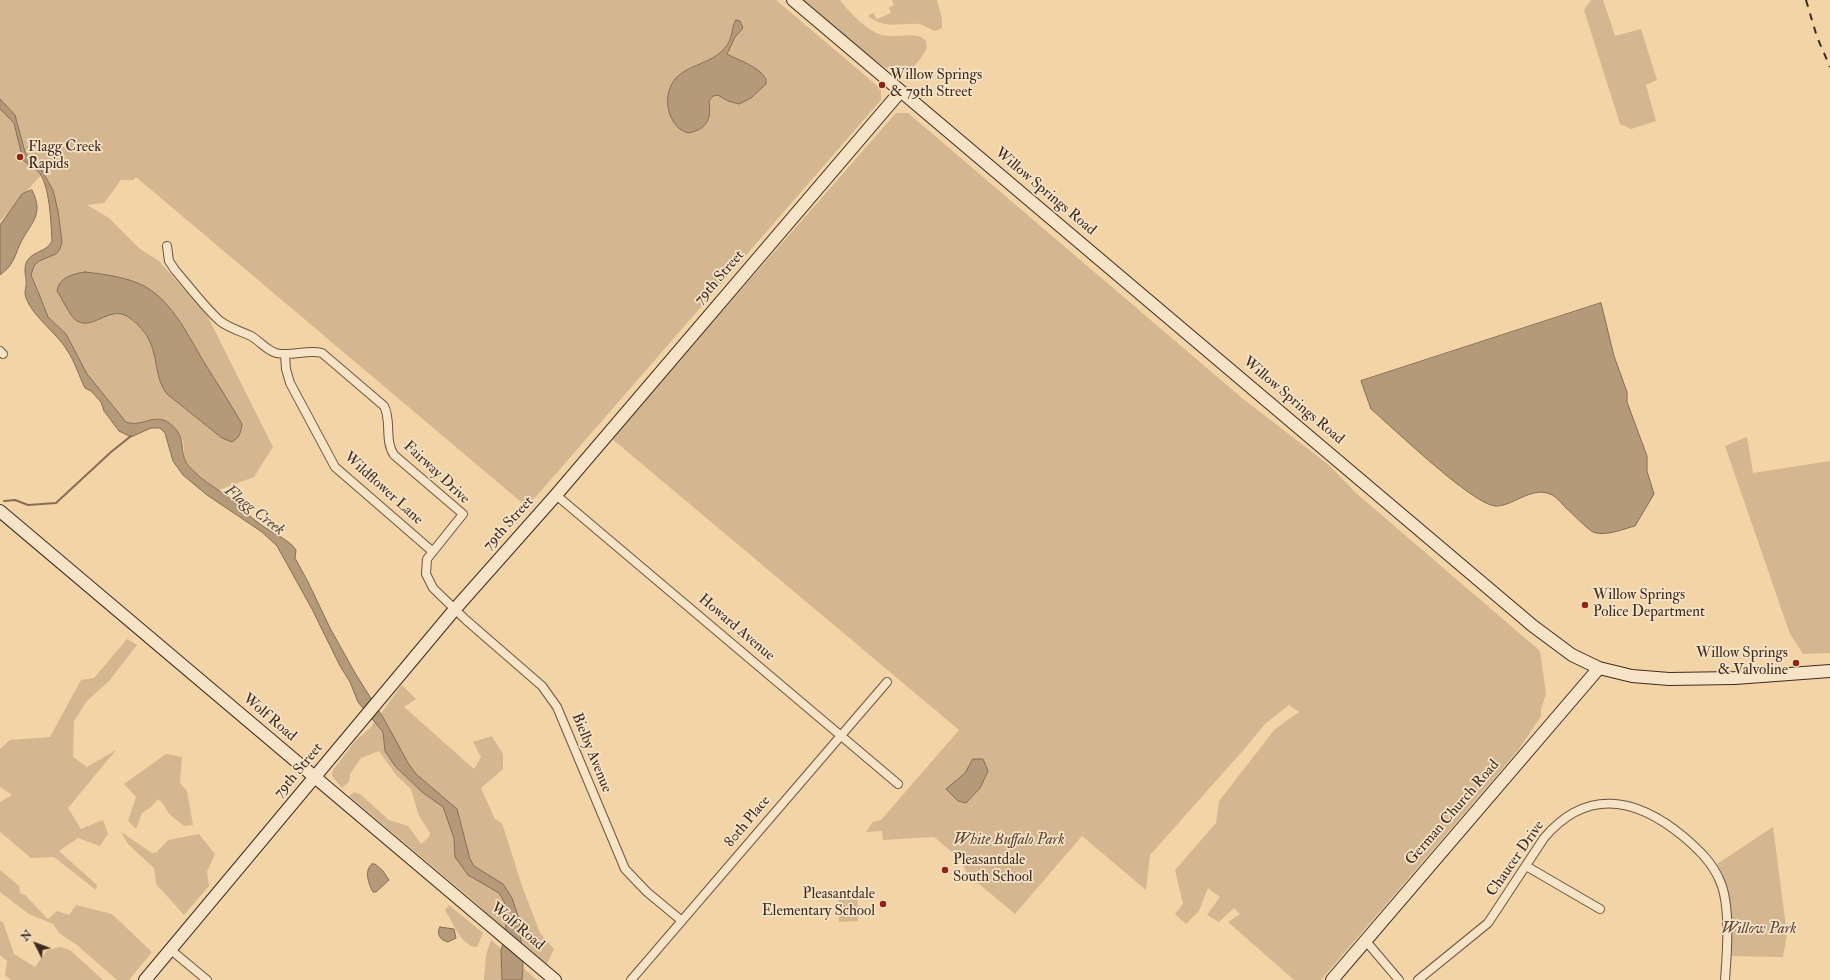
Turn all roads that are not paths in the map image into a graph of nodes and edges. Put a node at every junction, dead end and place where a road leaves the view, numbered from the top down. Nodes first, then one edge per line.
1 (793, 0) edge
2 (900, 92) junction
3 (167, 246) dead end
4 (285, 355) junction
5 (556, 495) junction
6 (0, 511) edge
7 (432, 551) junction
8 (455, 610) junction
9 (1598, 668) junction
10 (1830, 671) edge
11 (887, 682) dead end
12 (841, 735) junction
13 (314, 777) junction
14 (898, 784) dead end
15 (1526, 866) junction
16 (1600, 909) dead end
17 (682, 921) junction
18 (1366, 940) junction
19 (171, 950) junction
20 (145, 980) edge
21 (207, 980) edge
22 (555, 980) edge
23 (631, 980) edge
24 (1332, 980) edge
25 (1399, 980) edge
26 (1418, 980) edge
27 (1725, 980) edge

1 - 2 street, Willow Springs Road
2 - 5 street, 79th Street
2 - 9 street, Willow Springs Road
3 - 4 street, Fairway Drive
4 - 7 street, Wildflower Lane
4 - 7 street, Fairway Drive
5 - 8 street, 79th Street
5 - 12 street, Howard Avenue
6 - 13 street, Wolf Road
7 - 8 street, Fairway Drive
8 - 13 street, 79th Street
8 - 17 street, Bielby Avenue
9 - 10 street, Willow Springs Road
9 - 18 street, German Church Road
11 - 12 street, 80th Place
12 - 14 street, Howard Avenue
12 - 17 street, 80th Place
13 - 19 street, 79th Street
13 - 22 street, Wolf Road
15 - 16 street
15 - 26 street, Chaucer Drive
15 - 27 street, Chaucer Drive
17 - 23 street, 80th Place
18 - 24 street, German Church Road
18 - 25 street
19 - 20 street, 79th Street
19 - 21 street

